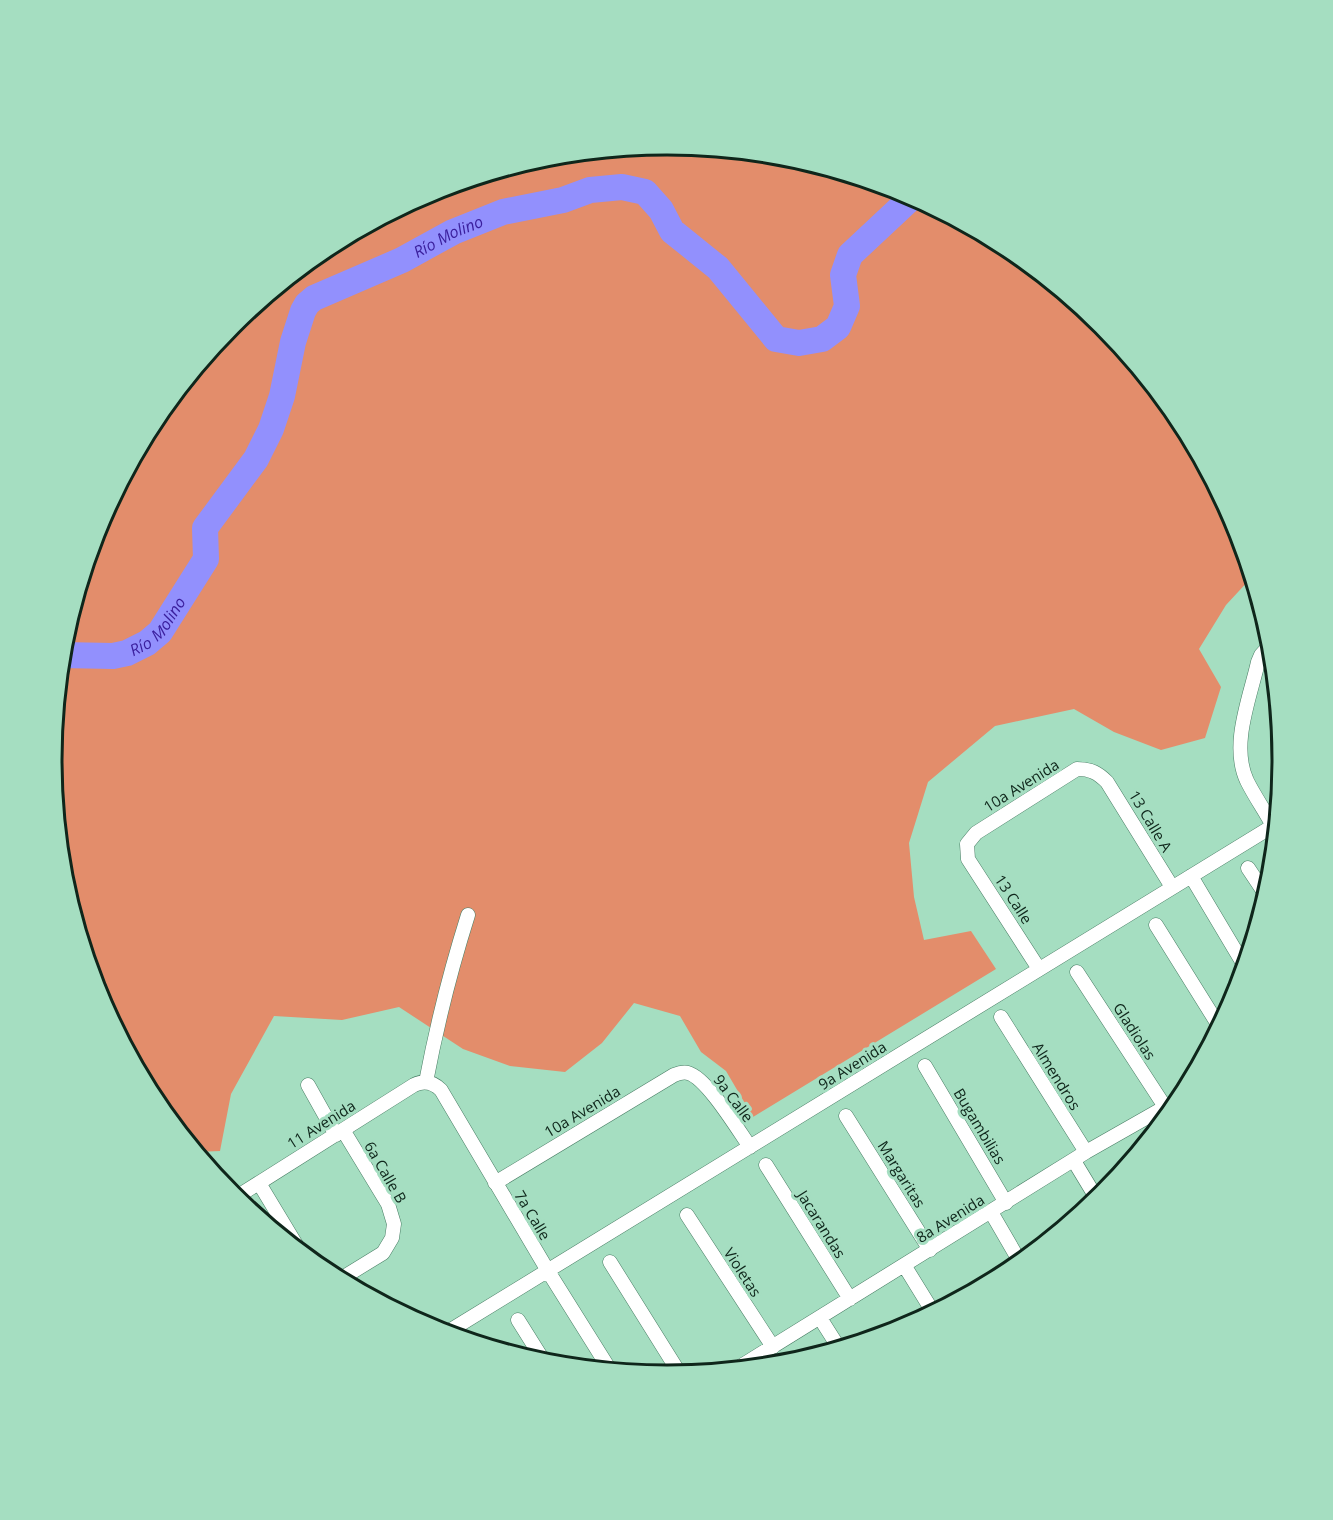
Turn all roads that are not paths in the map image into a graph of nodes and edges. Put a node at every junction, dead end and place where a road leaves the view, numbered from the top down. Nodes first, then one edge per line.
1 (1262, 654) edge
2 (1098, 773) joint
3 (1268, 816) edge
4 (1267, 829) edge
5 (967, 844) joint
6 (1248, 868) dead end
7 (1191, 876) junction
8 (1259, 884) edge
9 (1172, 887) junction
10 (468, 915) dead end
11 (1156, 925) dead end
12 (1238, 956) edge
13 (1039, 969) junction
14 (1077, 972) dead end
15 (1001, 1017) dead end
16 (1214, 1017) edge
17 (925, 1066) dead end
18 (688, 1073) joint
19 (426, 1082) junction
20 (308, 1084) dead end
21 (1164, 1105) edge
22 (846, 1116) dead end
23 (1155, 1116) edge
24 (339, 1132) junction
25 (750, 1147) junction
26 (1086, 1152) junction
27 (1074, 1161) junction
28 (766, 1165) dead end
29 (259, 1183) junction
30 (495, 1183) junction
31 (1092, 1190) edge
32 (244, 1192) edge
33 (1006, 1203) junction
34 (991, 1212) junction
35 (687, 1215) dead end
36 (289, 1232) edge
37 (930, 1250) junction
38 (1015, 1254) edge
39 (610, 1262) dead end
40 (904, 1265) junction
41 (548, 1271) junction
42 (348, 1274) edge
43 (850, 1299) junction
44 (929, 1305) edge
45 (820, 1318) junction
46 (518, 1320) dead end
47 (456, 1327) edge
48 (834, 1341) edge
49 (773, 1347) junction
50 (536, 1350) edge
51 (755, 1358) edge
52 (605, 1362) edge
53 (674, 1365) edge

1 - 3 street
2 - 5 street, 10a Avenida
2 - 9 street, 13 Calle A
4 - 7 street, 9a Avenida
5 - 13 street, 13 Calle
6 - 8 street
7 - 9 street, 9a Avenida
7 - 12 street
9 - 13 street, 9a Avenida
10 - 19 street
11 - 16 street
13 - 25 street, 9a Avenida
14 - 21 street, Gladiolas
15 - 26 street, Almendros
17 - 33 street, Bugambilias
18 - 25 street, 9a Calle
18 - 30 street, 10a Avenida
19 - 24 street, 11 Avenida
19 - 30 street, 7a Calle
20 - 24 street, 6a Calle B
22 - 37 street, Margaritas
23 - 26 street, 8a Avenida
24 - 29 street, 11 Avenida
24 - 42 street, 6a Calle B
25 - 41 street, 9a Avenida
26 - 27 street, 8a Avenida
27 - 31 street
27 - 33 street, 8a Avenida
28 - 43 street, Jacarandas
29 - 32 street, 11 Avenida
29 - 36 street
30 - 41 street, 7a Calle
33 - 34 street, 8a Avenida
34 - 37 street, 8a Avenida
34 - 38 street
35 - 49 street, Violetas
37 - 40 street, 8a Avenida
39 - 53 street
40 - 43 street, 8a Avenida
40 - 44 street
41 - 47 street, 9a Avenida
41 - 52 street, 7a Calle
43 - 45 street, 8a Avenida
45 - 48 street
45 - 49 street, 8a Avenida
46 - 50 street
49 - 51 street, 8a Avenida

